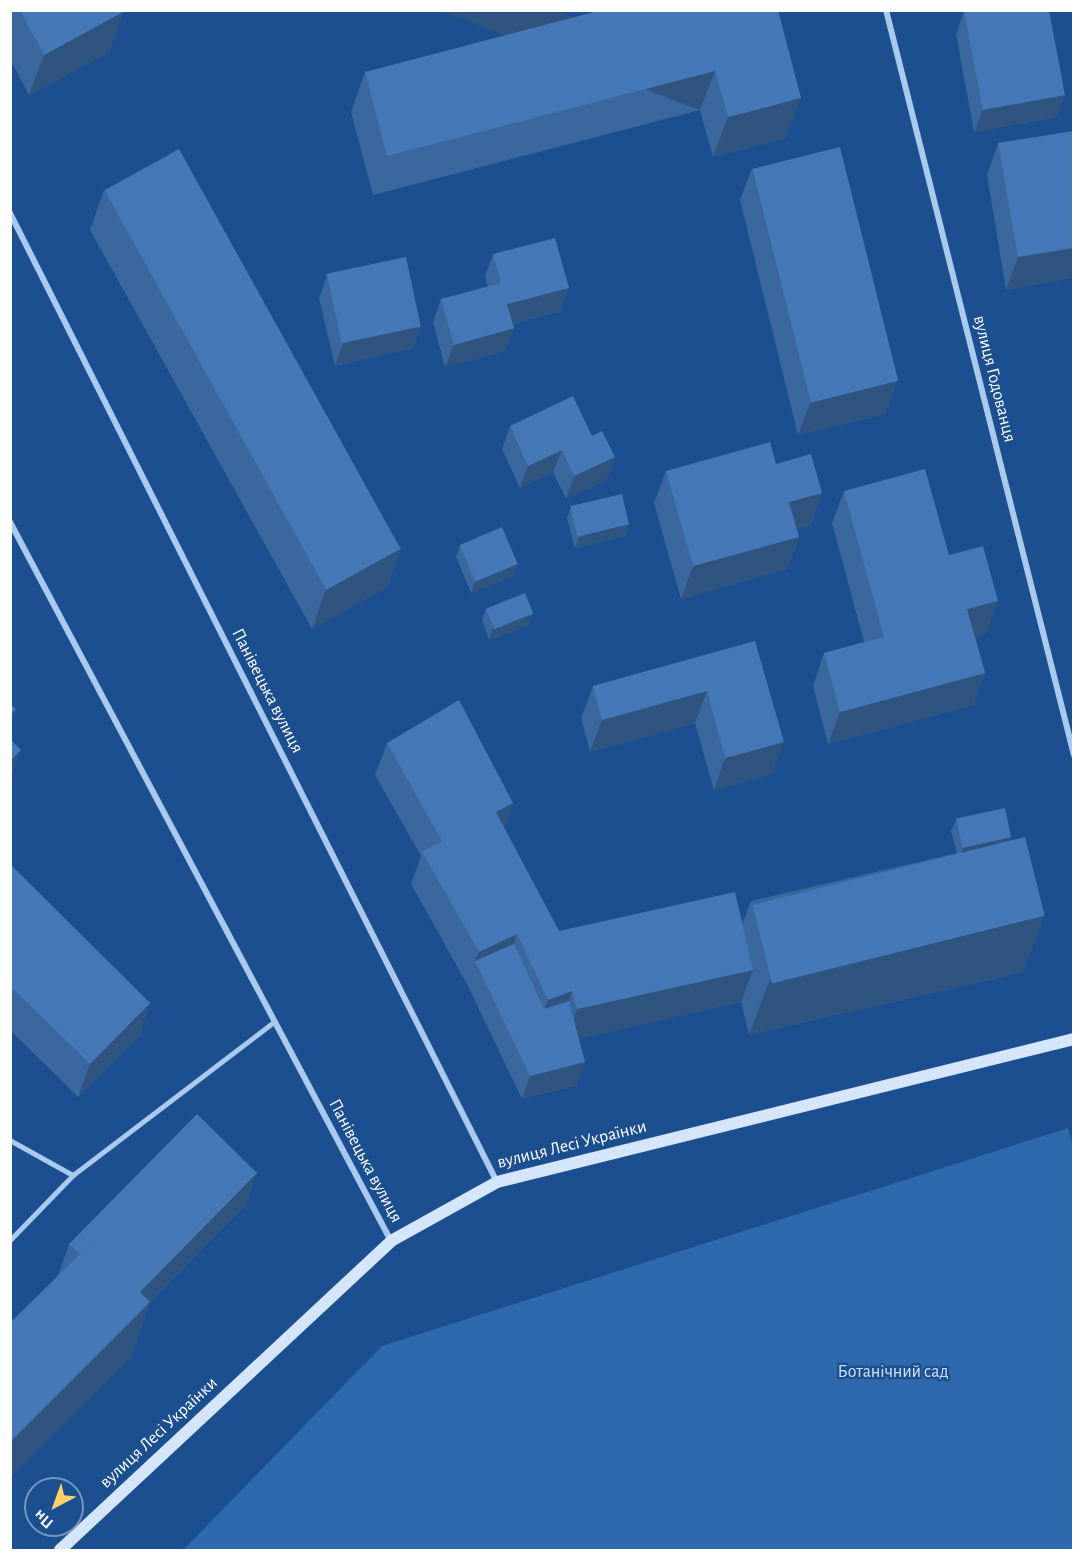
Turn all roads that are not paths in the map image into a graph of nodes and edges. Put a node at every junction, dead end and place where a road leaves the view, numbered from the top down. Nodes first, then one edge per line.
1 (886, 10) edge
2 (10, 213) edge
3 (10, 522) edge
4 (1074, 755) edge
5 (274, 1022) junction
6 (1074, 1039) edge
7 (10, 1140) edge
8 (73, 1175) junction
9 (497, 1182) junction
10 (10, 1240) edge
11 (391, 1241) junction
12 (60, 1551) edge

1 - 4 street, вулиця Годованця
2 - 9 street, Панівецька вулиця
3 - 5 street, Панівецька вулиця
5 - 8 lane
5 - 11 street, Панівецька вулиця
6 - 9 street, вулиця Лесі Українки
7 - 8 lane
8 - 10 lane
9 - 11 street, вулиця Лесі Українки
11 - 12 street, вулиця Лесі Українки

